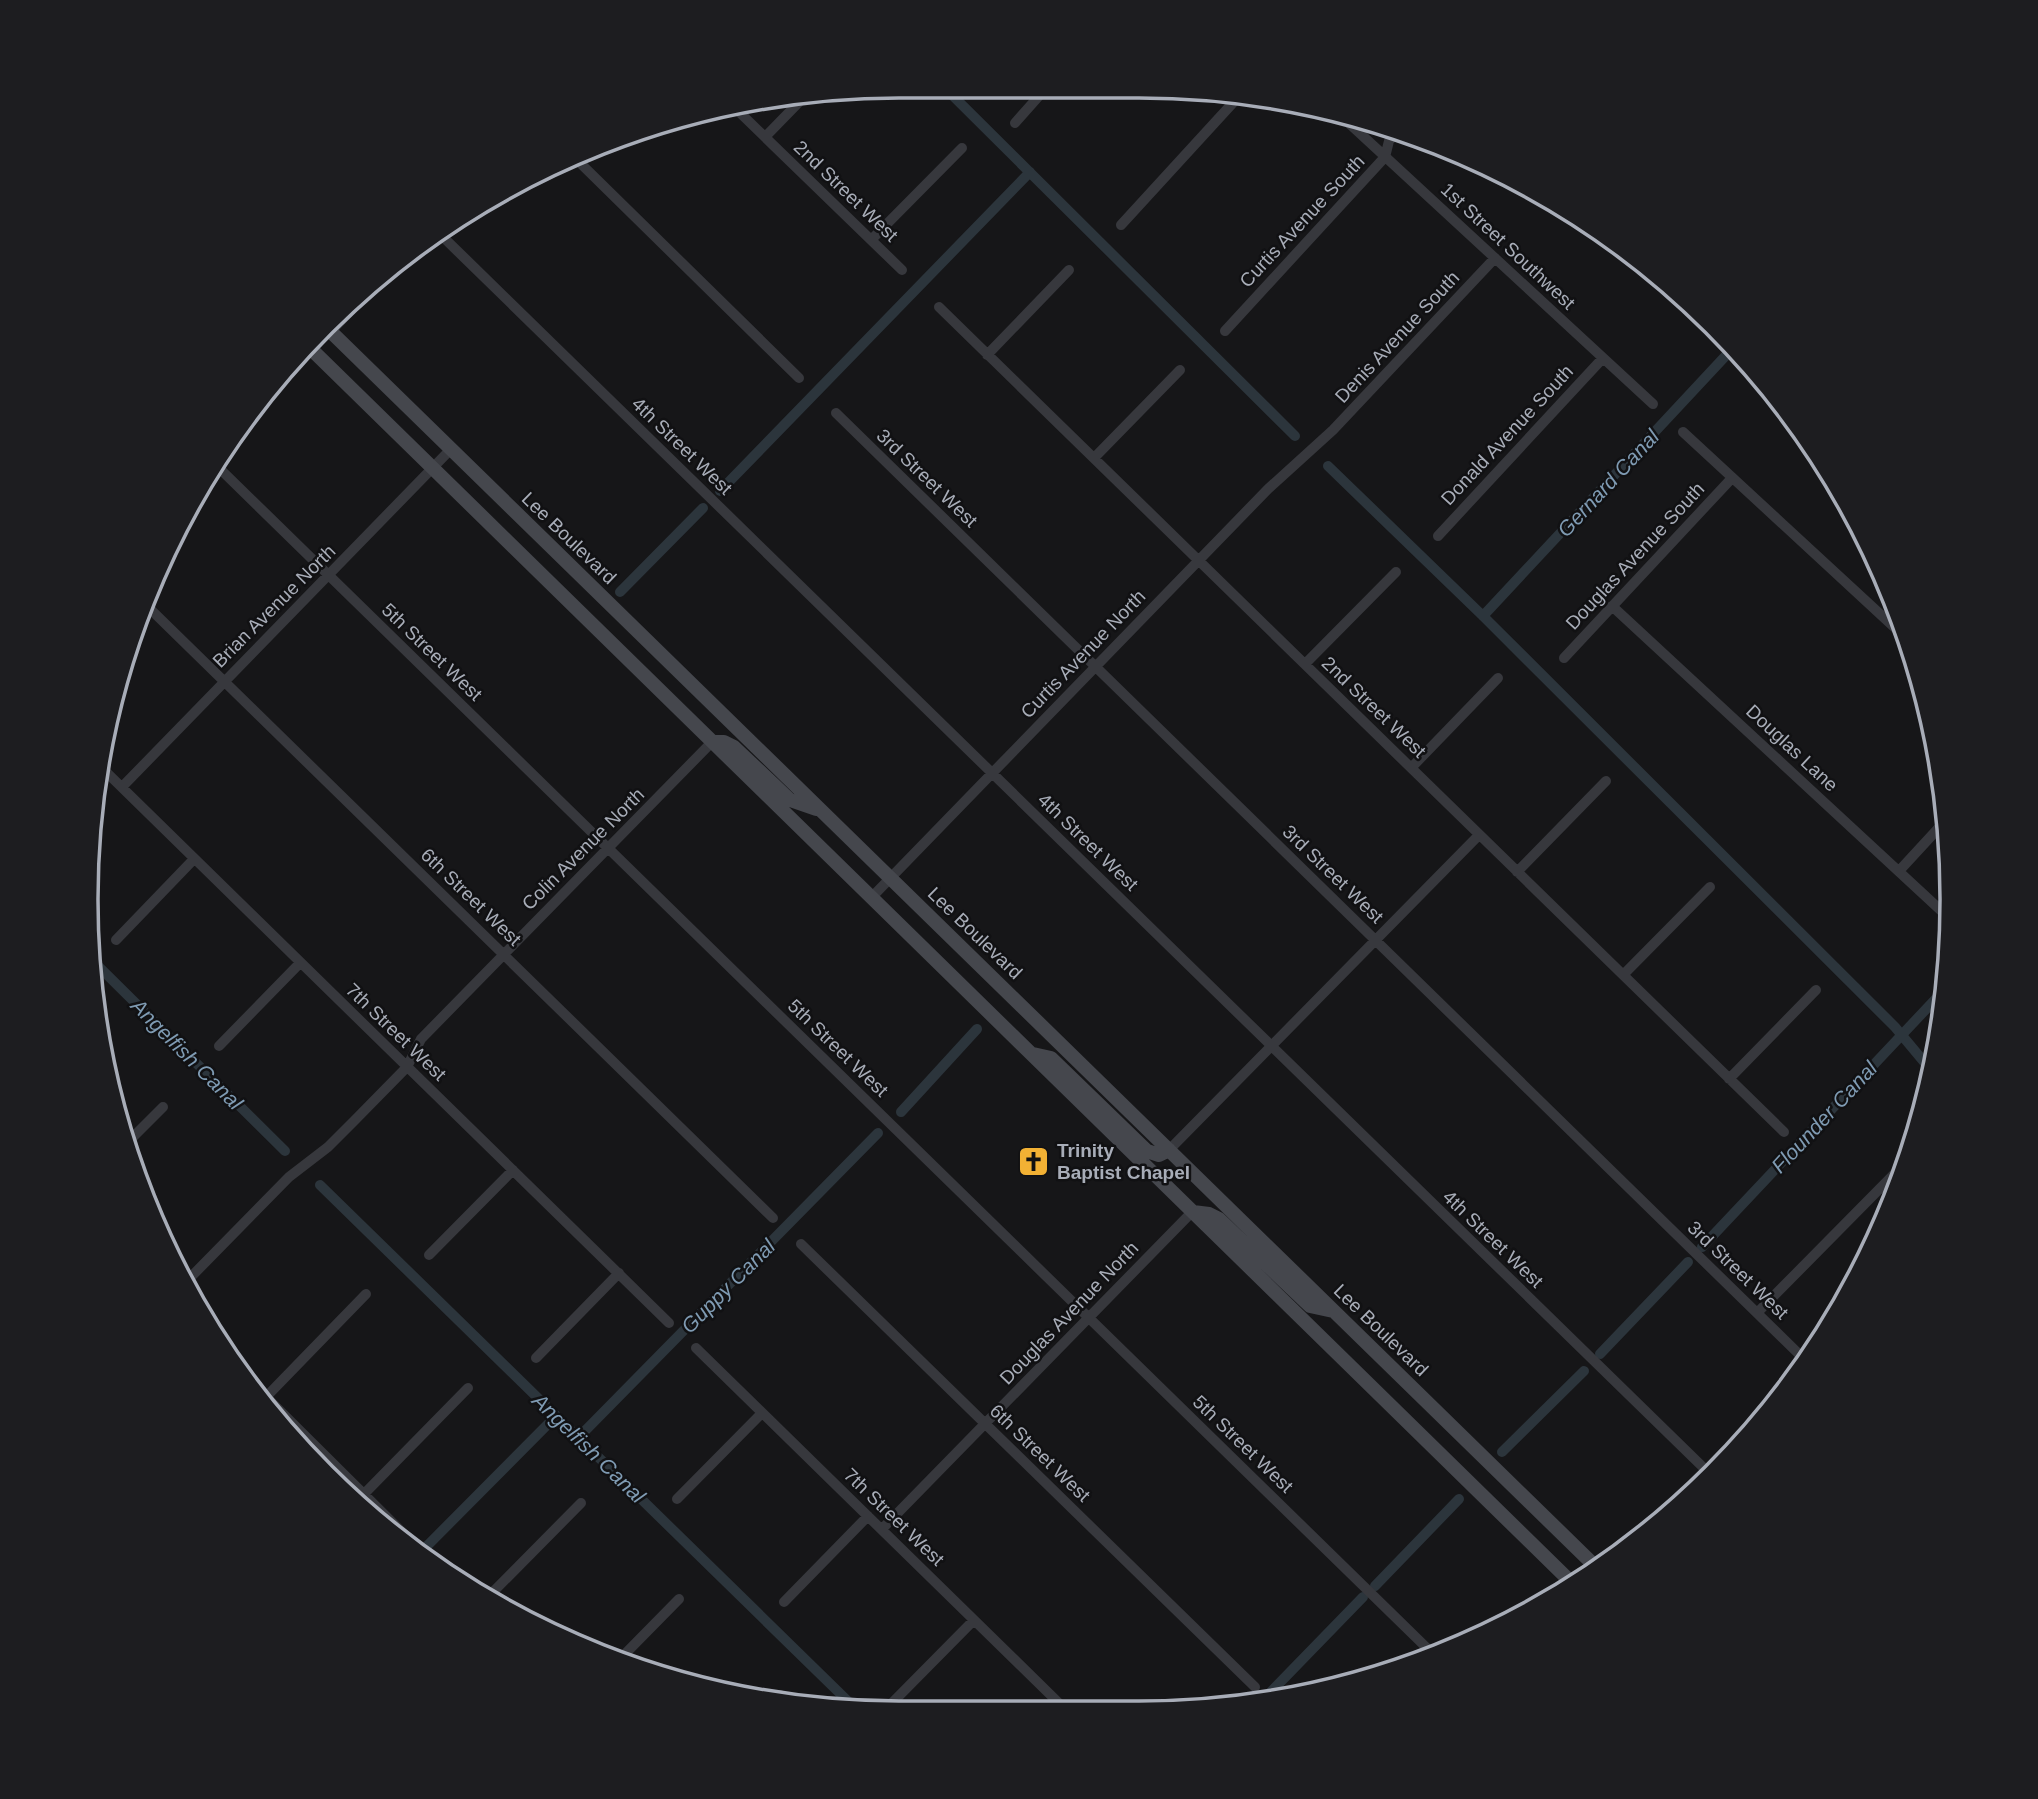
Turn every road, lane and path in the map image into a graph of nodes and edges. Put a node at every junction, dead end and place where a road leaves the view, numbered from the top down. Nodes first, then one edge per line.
1 (1037, 98) edge
2 (1232, 104) edge
3 (797, 105) edge
4 (741, 114) edge
5 (1015, 122) dead end
6 (1353, 127) edge
7 (765, 137) junction
8 (1391, 139) edge
9 (962, 148) dead end
10 (1385, 157) junction
11 (581, 165) edge
12 (1121, 225) dead end
13 (446, 239) edge
14 (871, 240) junction
15 (1495, 258) junction
16 (902, 270) dead end
17 (1069, 270) dead end
18 (939, 307) dead end
19 (1225, 331) dead end
20 (331, 335) edge
21 (315, 352) edge
22 (987, 355) junction
23 (1603, 358) junction
24 (1180, 370) dead end
25 (799, 378) dead end
26 (1653, 404) dead end
27 (836, 413) dead end
28 (1682, 432) dead end
29 (1324, 439) joint
30 (451, 449) junction
31 (1094, 458) junction
32 (433, 469) junction
33 (222, 471) edge
34 (1732, 478) junction
35 (1438, 536) dead end
36 (1199, 561) junction
37 (1396, 572) dead end
38 (329, 576) junction
39 (1612, 606) junction
40 (153, 610) edge
41 (1890, 623) edge
42 (1564, 658) dead end
43 (1305, 664) junction
44 (1096, 667) junction
45 (1498, 678) dead end
46 (225, 681) junction
47 (712, 742) junction
48 (1411, 768) junction
49 (992, 773) junction
50 (108, 774) edge
51 (1606, 781) dead end
52 (122, 787) junction
53 (820, 810) junction
54 (1936, 830) edge
55 (1479, 835) junction
56 (608, 849) junction
57 (194, 859) junction
58 (1899, 871) junction
59 (1517, 872) junction
60 (890, 877) junction
61 (1710, 887) dead end
62 (871, 898) junction
63 (1940, 909) edge
64 (116, 940) dead end
65 (1375, 940) junction
66 (504, 954) junction
67 (300, 963) junction
68 (1623, 975) junction
69 (1816, 990) dead end
70 (219, 1046) dead end
71 (1272, 1046) junction
72 (1031, 1054) junction
73 (407, 1067) junction
74 (1729, 1079) junction
75 (163, 1107) dead end
76 (1784, 1132) dead end
77 (134, 1136) edge
78 (1169, 1150) junction
79 (513, 1170) junction
80 (1889, 1180) edge
81 (1193, 1211) junction
82 (773, 1218) dead end
83 (801, 1244) dead end
84 (429, 1255) dead end
85 (619, 1273) junction
86 (192, 1276) edge
87 (366, 1294) dead end
88 (1334, 1311) junction
89 (1757, 1314) junction
90 (1088, 1317) junction
91 (669, 1322) dead end
92 (696, 1348) dead end
93 (1799, 1354) edge
94 (536, 1358) dead end
95 (468, 1388) dead end
96 (269, 1393) edge
97 (762, 1413) junction
98 (293, 1423) edge
99 (985, 1423) junction
100 (1703, 1468) edge
101 (364, 1494) junction
102 (677, 1499) dead end
103 (581, 1503) dead end
104 (376, 1506) edge
105 (868, 1516) junction
106 (881, 1529) junction
107 (1590, 1561) edge
108 (1567, 1577) edge
109 (494, 1591) edge
110 (680, 1600) dead end
111 (784, 1602) dead end
112 (974, 1620) junction
113 (1426, 1647) edge
114 (627, 1653) edge
115 (1255, 1687) dead end
116 (894, 1701) edge
117 (1057, 1701) edge

1 - 5 street
2 - 12 street
3 - 7 street
4 - 7 street, 2nd Street West
6 - 10 street, 1st Street Southwest
7 - 14 street, 2nd Street West
8 - 10 street, Curtis Avenue South
9 - 14 street
10 - 15 street, 1st Street Southwest
10 - 19 street, Curtis Avenue South
11 - 25 street
13 - 49 street, 4th Street West
14 - 16 street, 2nd Street West
15 - 23 street, 1st Street Southwest
15 - 29 street, Denis Avenue South
17 - 22 street
18 - 22 street, 2nd Street West
20 - 30 main road, Lee Boulevard
21 - 32 main road
22 - 31 street, 2nd Street West
23 - 26 street, 1st Street Southwest
23 - 35 street, Donald Avenue South
24 - 31 street
27 - 44 street, 3rd Street West
28 - 34 street
29 - 36 street, Curtis Avenue North
30 - 32 street, Brian Avenue North
30 - 53 main road, Lee Boulevard
31 - 36 street, 2nd Street West
32 - 38 street, Brian Avenue North
32 - 47 main road
33 - 38 street, 5th Street West
34 - 39 street, Douglas Avenue South
34 - 41 street
36 - 43 street, 2nd Street West
36 - 44 street, Curtis Avenue North
37 - 43 street
38 - 46 street, Brian Avenue North
38 - 56 street, 5th Street West
39 - 42 street, Douglas Avenue South
39 - 58 street, Douglas Lane
40 - 46 street, 6th Street West
43 - 48 street, 2nd Street West
44 - 49 street, Curtis Avenue North
44 - 65 street, 3rd Street West
45 - 48 street
46 - 52 street, Brian Avenue North
46 - 66 street, 6th Street West
47 - 53 main road
47 - 56 street, Colin Avenue North
47 - 62 main road
48 - 55 street, 2nd Street West
49 - 60 street, Curtis Avenue North
49 - 71 street, 4th Street West
50 - 52 street, 7th Street West
51 - 59 street
52 - 57 street, 7th Street West
53 - 60 main road, Lee Boulevard
54 - 58 street
55 - 59 street, 2nd Street West
55 - 65 street
56 - 66 street, Colin Avenue North
56 - 90 street, 5th Street West
57 - 64 street
57 - 67 street, 7th Street West
58 - 63 street, Douglas Lane
59 - 68 street, 2nd Street West
60 - 62 street, Curtis Avenue North
60 - 78 main road, Lee Boulevard
61 - 68 street
62 - 72 main road
65 - 71 street
65 - 89 street, 3rd Street West
66 - 73 street, Colin Avenue North
66 - 82 street, 6th Street West
67 - 70 street
67 - 73 street, 7th Street West
68 - 74 street, 2nd Street West
69 - 74 street
71 - 78 street
71 - 100 street, 4th Street West
72 - 78 main road
72 - 81 main road
73 - 79 street, 7th Street West
73 - 86 street, Colin Avenue North
74 - 76 street, 2nd Street West
75 - 77 street
78 - 88 main road, Lee Boulevard
79 - 84 street
79 - 85 street, 7th Street West
80 - 89 street
81 - 88 main road
81 - 90 street, Douglas Avenue North
81 - 108 main road
83 - 99 street, 6th Street West
85 - 91 street, 7th Street West
85 - 94 street
87 - 96 street
88 - 107 main road, Lee Boulevard
89 - 93 street, 3rd Street West
90 - 99 street, Douglas Avenue North
90 - 113 street, 5th Street West
92 - 97 street, 7th Street West
95 - 101 street
97 - 102 street
97 - 105 street, 7th Street West
98 - 101 street
99 - 106 street, Douglas Avenue North
99 - 115 street, 6th Street West
101 - 104 street
103 - 109 street
105 - 106 street, 7th Street West
105 - 111 street
106 - 112 street, 7th Street West
110 - 114 street
112 - 116 street
112 - 117 street, 7th Street West

